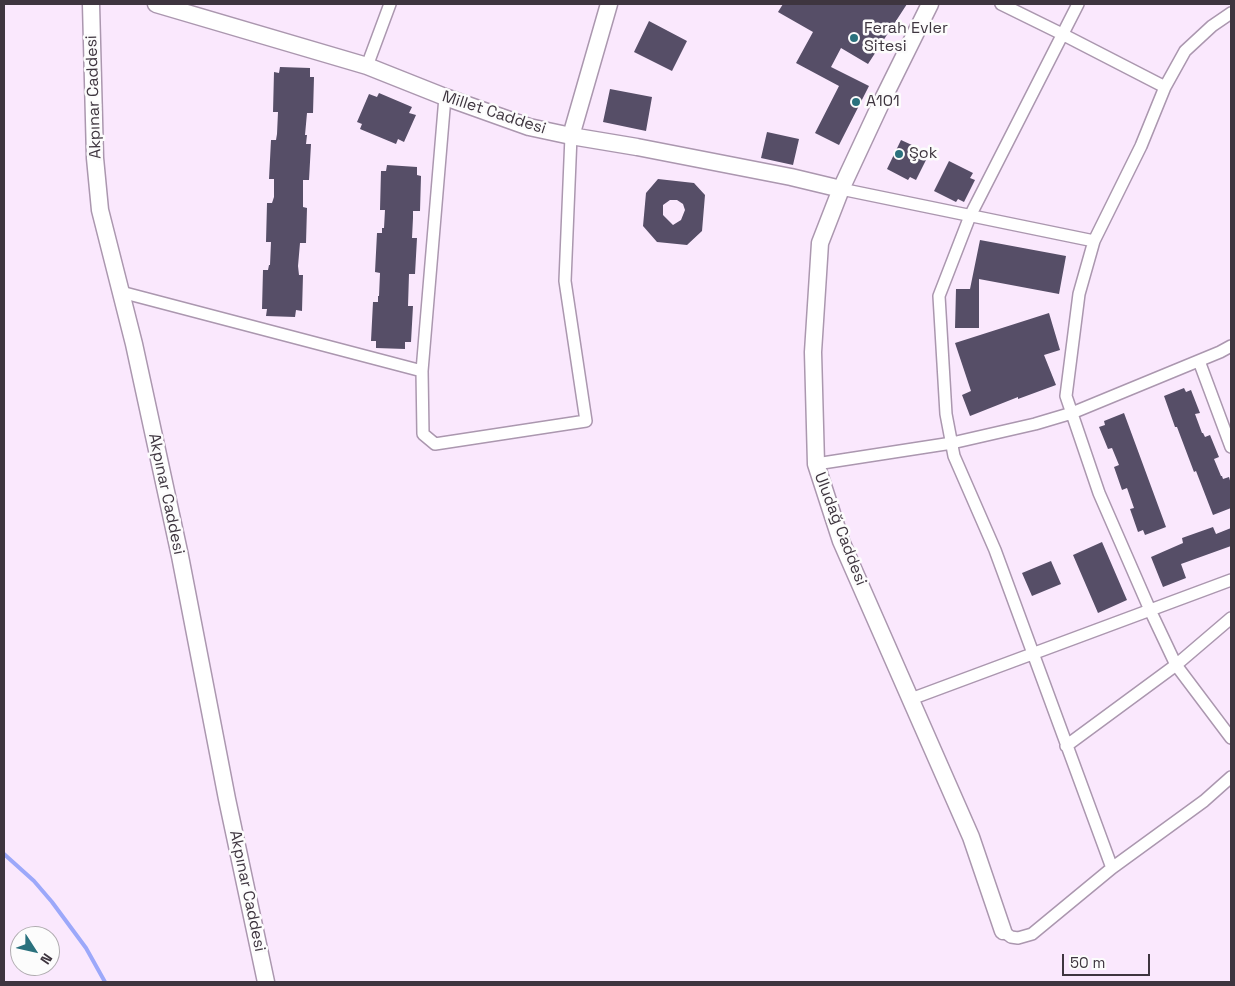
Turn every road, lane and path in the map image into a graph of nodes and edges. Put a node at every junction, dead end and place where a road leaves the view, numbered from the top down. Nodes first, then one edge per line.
1 (91, 4) edge
2 (156, 4) edge
3 (390, 4) edge
4 (609, 4) edge
5 (930, 4) edge
6 (1001, 4) edge
7 (1078, 4) edge
8 (1231, 12) edge
9 (1062, 34) junction
10 (367, 66) junction
11 (1165, 87) junction
12 (445, 97) junction
13 (571, 136) junction
14 (841, 189) junction
15 (970, 216) junction
16 (1094, 241) junction
17 (121, 292) junction
18 (1231, 346) edge
19 (1199, 361) junction
20 (422, 371) junction
21 (1072, 413) junction
22 (952, 442) junction
23 (1231, 446) edge
24 (816, 464) junction
25 (1231, 580) edge
26 (1150, 610) junction
27 (1231, 618) edge
28 (1034, 653) junction
29 (1176, 665) junction
30 (911, 699) junction
31 (1231, 738) edge
32 (1066, 746) junction
33 (1231, 778) edge
34 (1112, 868) junction
35 (1004, 931) joint
36 (266, 982) edge

1 - 17 street, Akpınar Caddesi
2 - 10 street, Millet Caddesi
3 - 10 street
4 - 13 street
5 - 14 street, Uludağ Caddesi
6 - 9 street
7 - 9 street
8 - 11 street
9 - 11 street
9 - 15 street
10 - 12 street, Millet Caddesi
11 - 16 street
12 - 13 street, Millet Caddesi
12 - 20 street
13 - 14 street, Millet Caddesi
13 - 20 street
14 - 15 street
14 - 24 street, Uludağ Caddesi
15 - 16 street
15 - 22 street
16 - 21 street
17 - 20 street
17 - 36 street, Akpınar Caddesi
18 - 19 street
19 - 21 street
19 - 23 street
21 - 22 street
21 - 26 street
22 - 24 street
22 - 28 street
24 - 30 street, Uludağ Caddesi
25 - 26 street
26 - 28 street
26 - 29 street
27 - 29 street
28 - 30 street
28 - 32 street
29 - 31 street
29 - 32 street
30 - 35 street, Uludağ Caddesi
32 - 34 street
33 - 34 street
34 - 35 street

